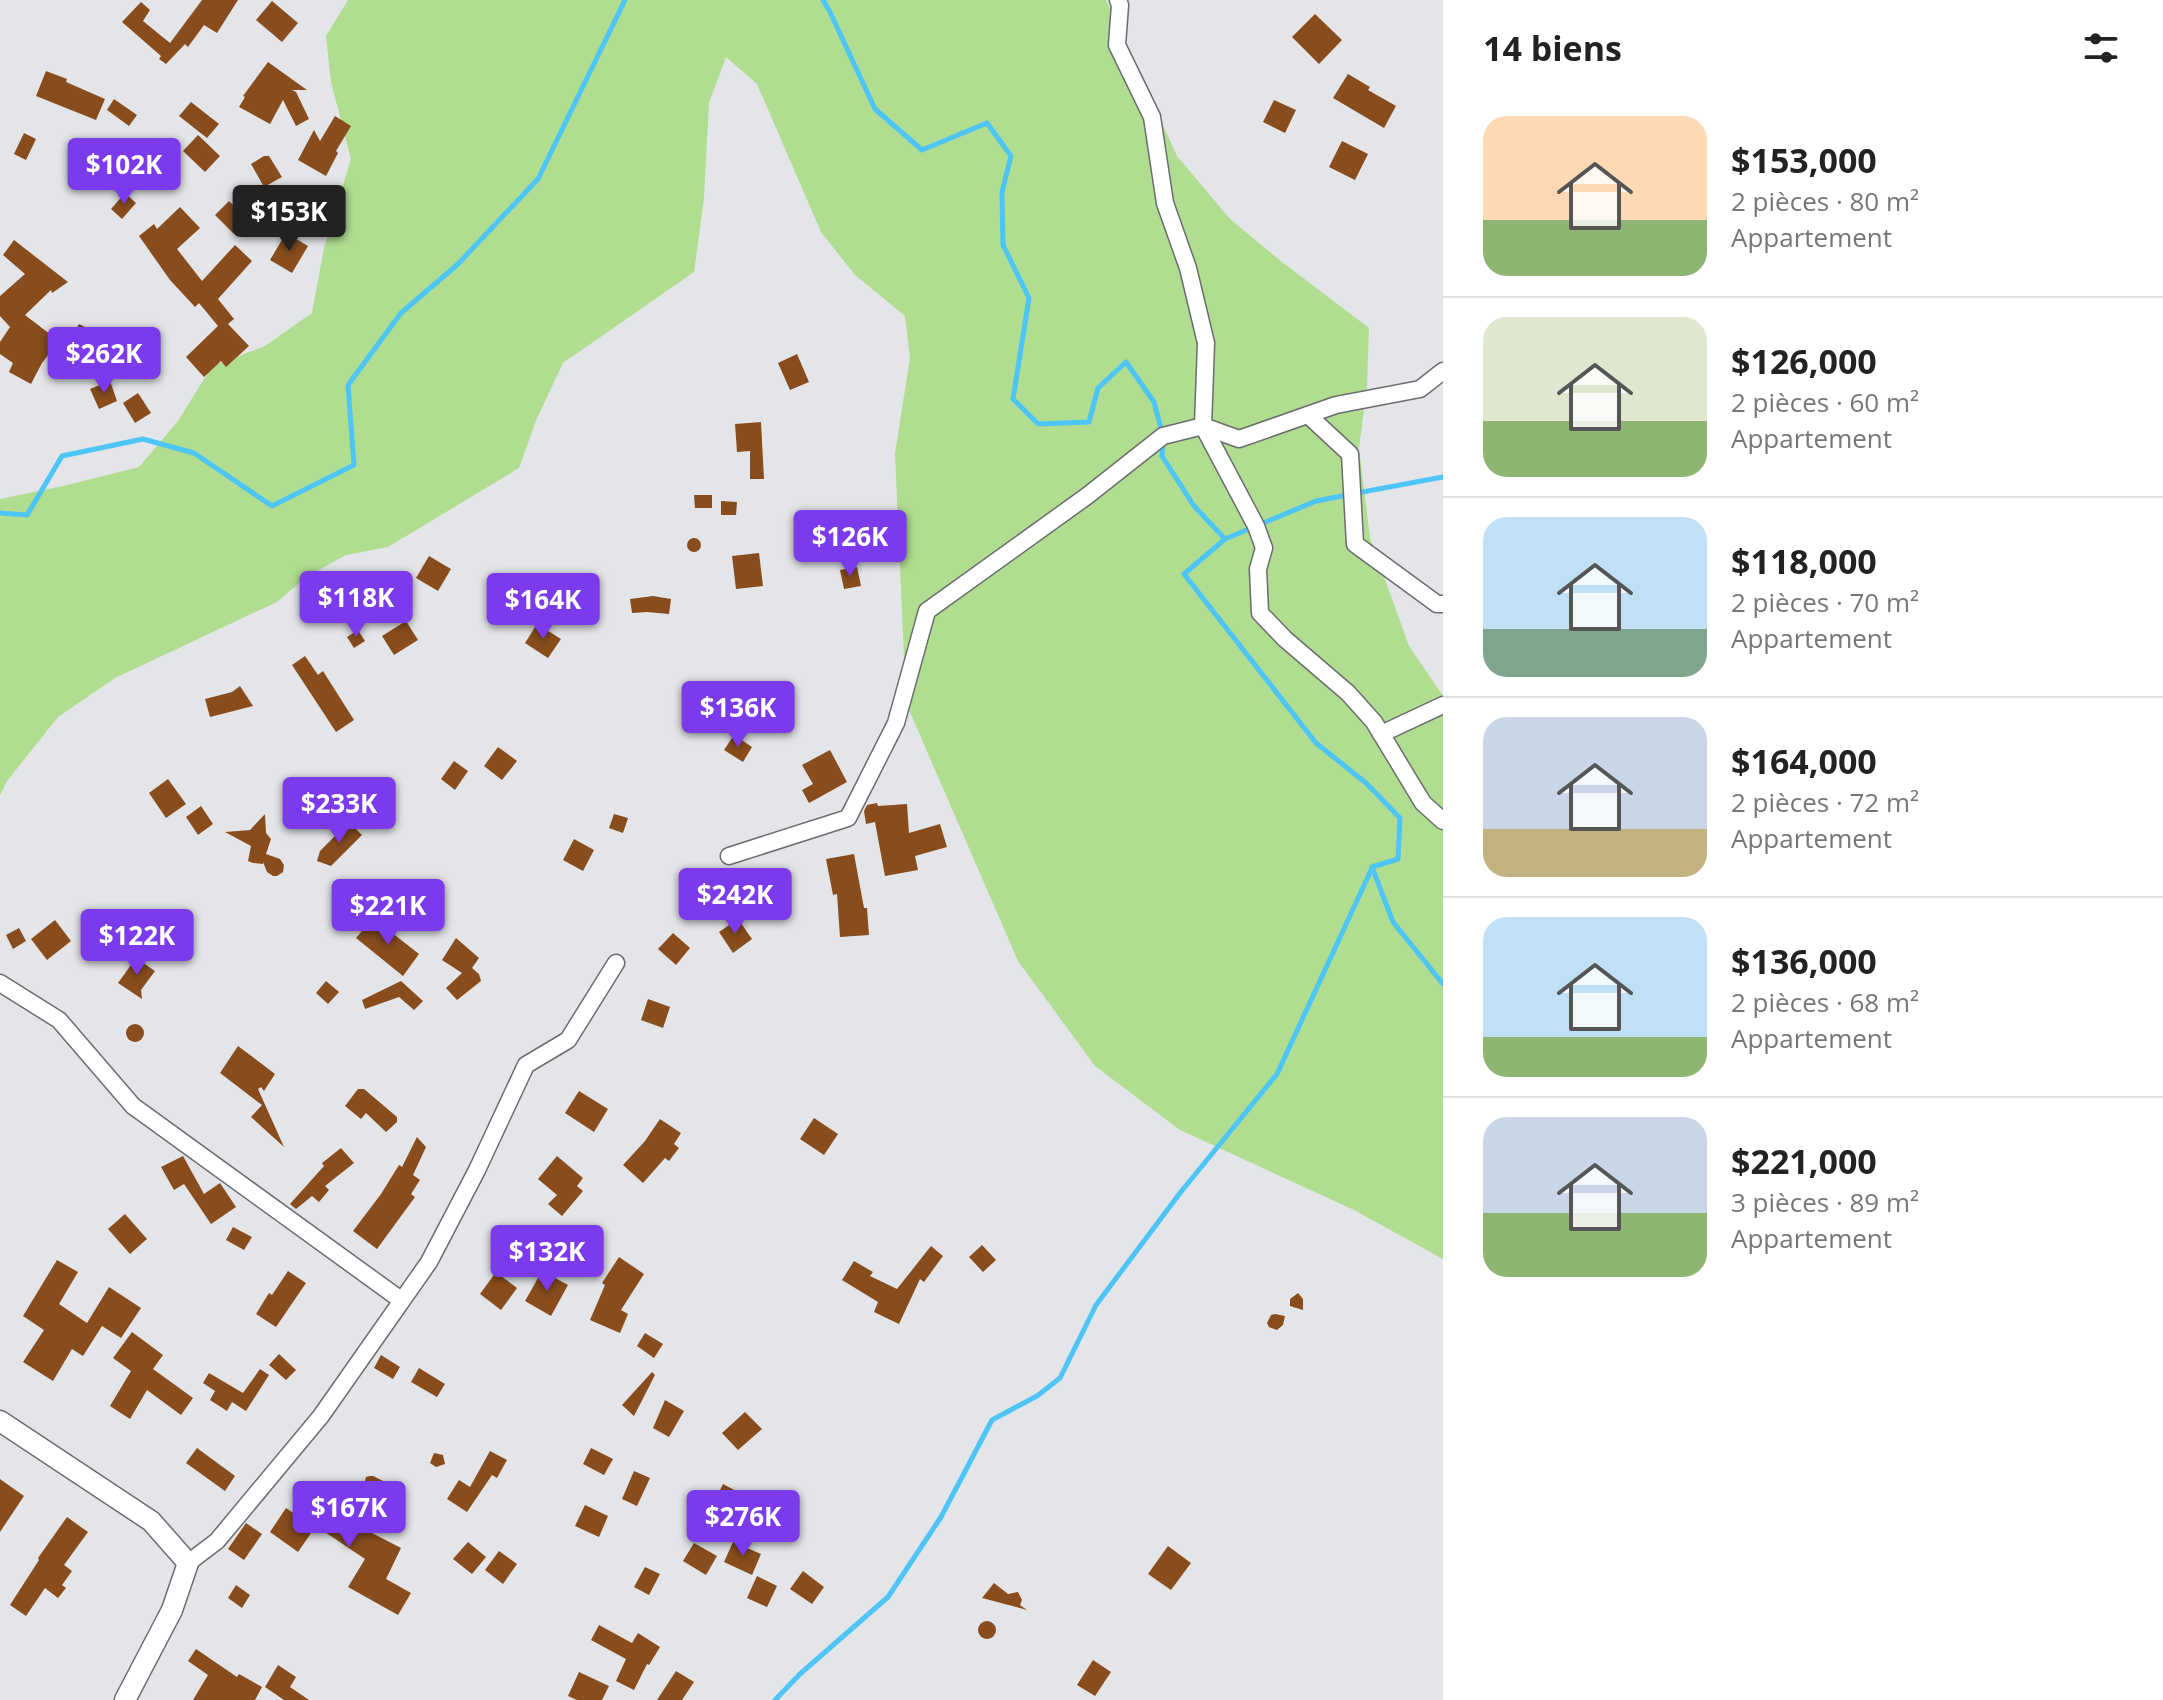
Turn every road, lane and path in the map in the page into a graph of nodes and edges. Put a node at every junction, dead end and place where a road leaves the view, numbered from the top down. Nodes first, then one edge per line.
1 (1118, 0) edge
2 (1443, 371) edge
3 (1308, 415) junction
4 (1203, 426) junction
5 (1443, 604) edge
6 (1443, 705) edge
7 (1381, 734) junction
8 (1443, 821) edge
9 (729, 856) dead end
10 (616, 963) dead end
11 (0, 983) edge
12 (401, 1300) junction
13 (0, 1421) edge
14 (188, 1563) junction
15 (125, 1700) edge

1 - 4 street
2 - 3 street
3 - 4 street
3 - 5 street
4 - 7 street
4 - 9 street
6 - 7 street
7 - 8 street
10 - 12 street
11 - 12 street
12 - 14 street
13 - 14 street
14 - 15 street

